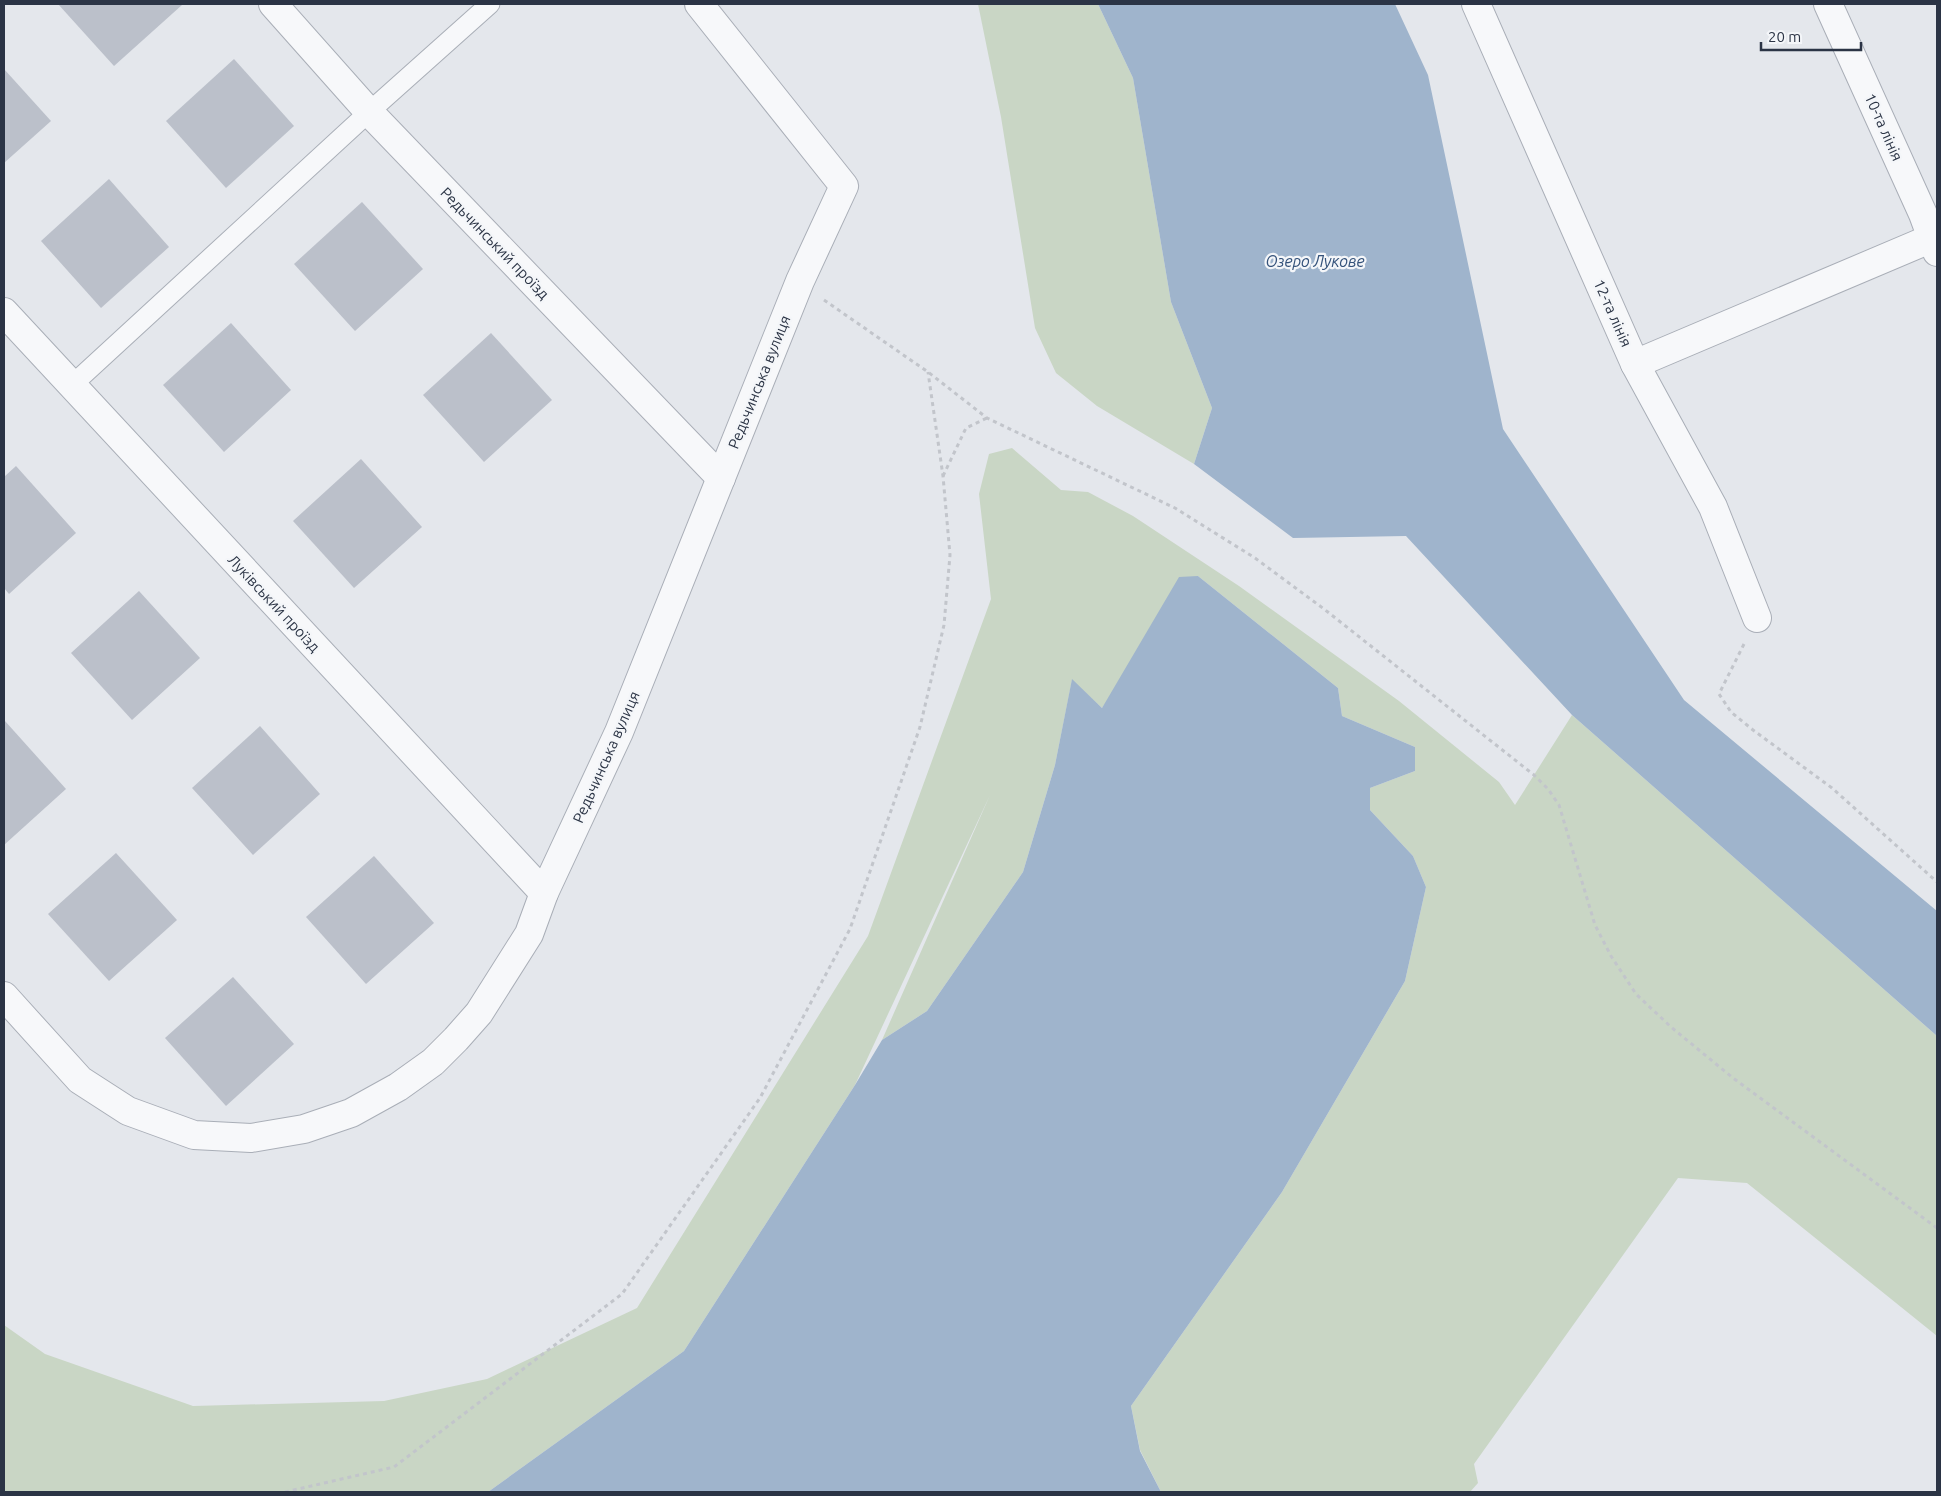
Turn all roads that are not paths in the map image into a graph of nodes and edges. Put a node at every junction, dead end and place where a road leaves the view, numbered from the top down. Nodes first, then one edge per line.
1 (273, 4) edge
2 (490, 4) edge
3 (699, 4) edge
4 (1476, 4) edge
5 (1828, 4) edge
6 (369, 112) junction
7 (1935, 242) edge
8 (4, 312) edge
9 (1636, 364) junction
10 (72, 386) junction
11 (721, 478) junction
12 (1758, 618) road end
13 (544, 893) junction
14 (4, 996) edge

1 - 6 street, Редьчинський проїзд
2 - 6 lane
3 - 11 street, Редьчинська вулиця
4 - 9 street, 12-та лінія
5 - 7 street, 10-та лінія
6 - 10 lane
6 - 11 street, Редьчинський проїзд
7 - 9 street
8 - 10 street, Луківський проїзд
9 - 12 street, 12-та лінія
10 - 13 street, Луківський проїзд
11 - 13 street, Редьчинська вулиця
13 - 14 street, Редьчинська вулиця

